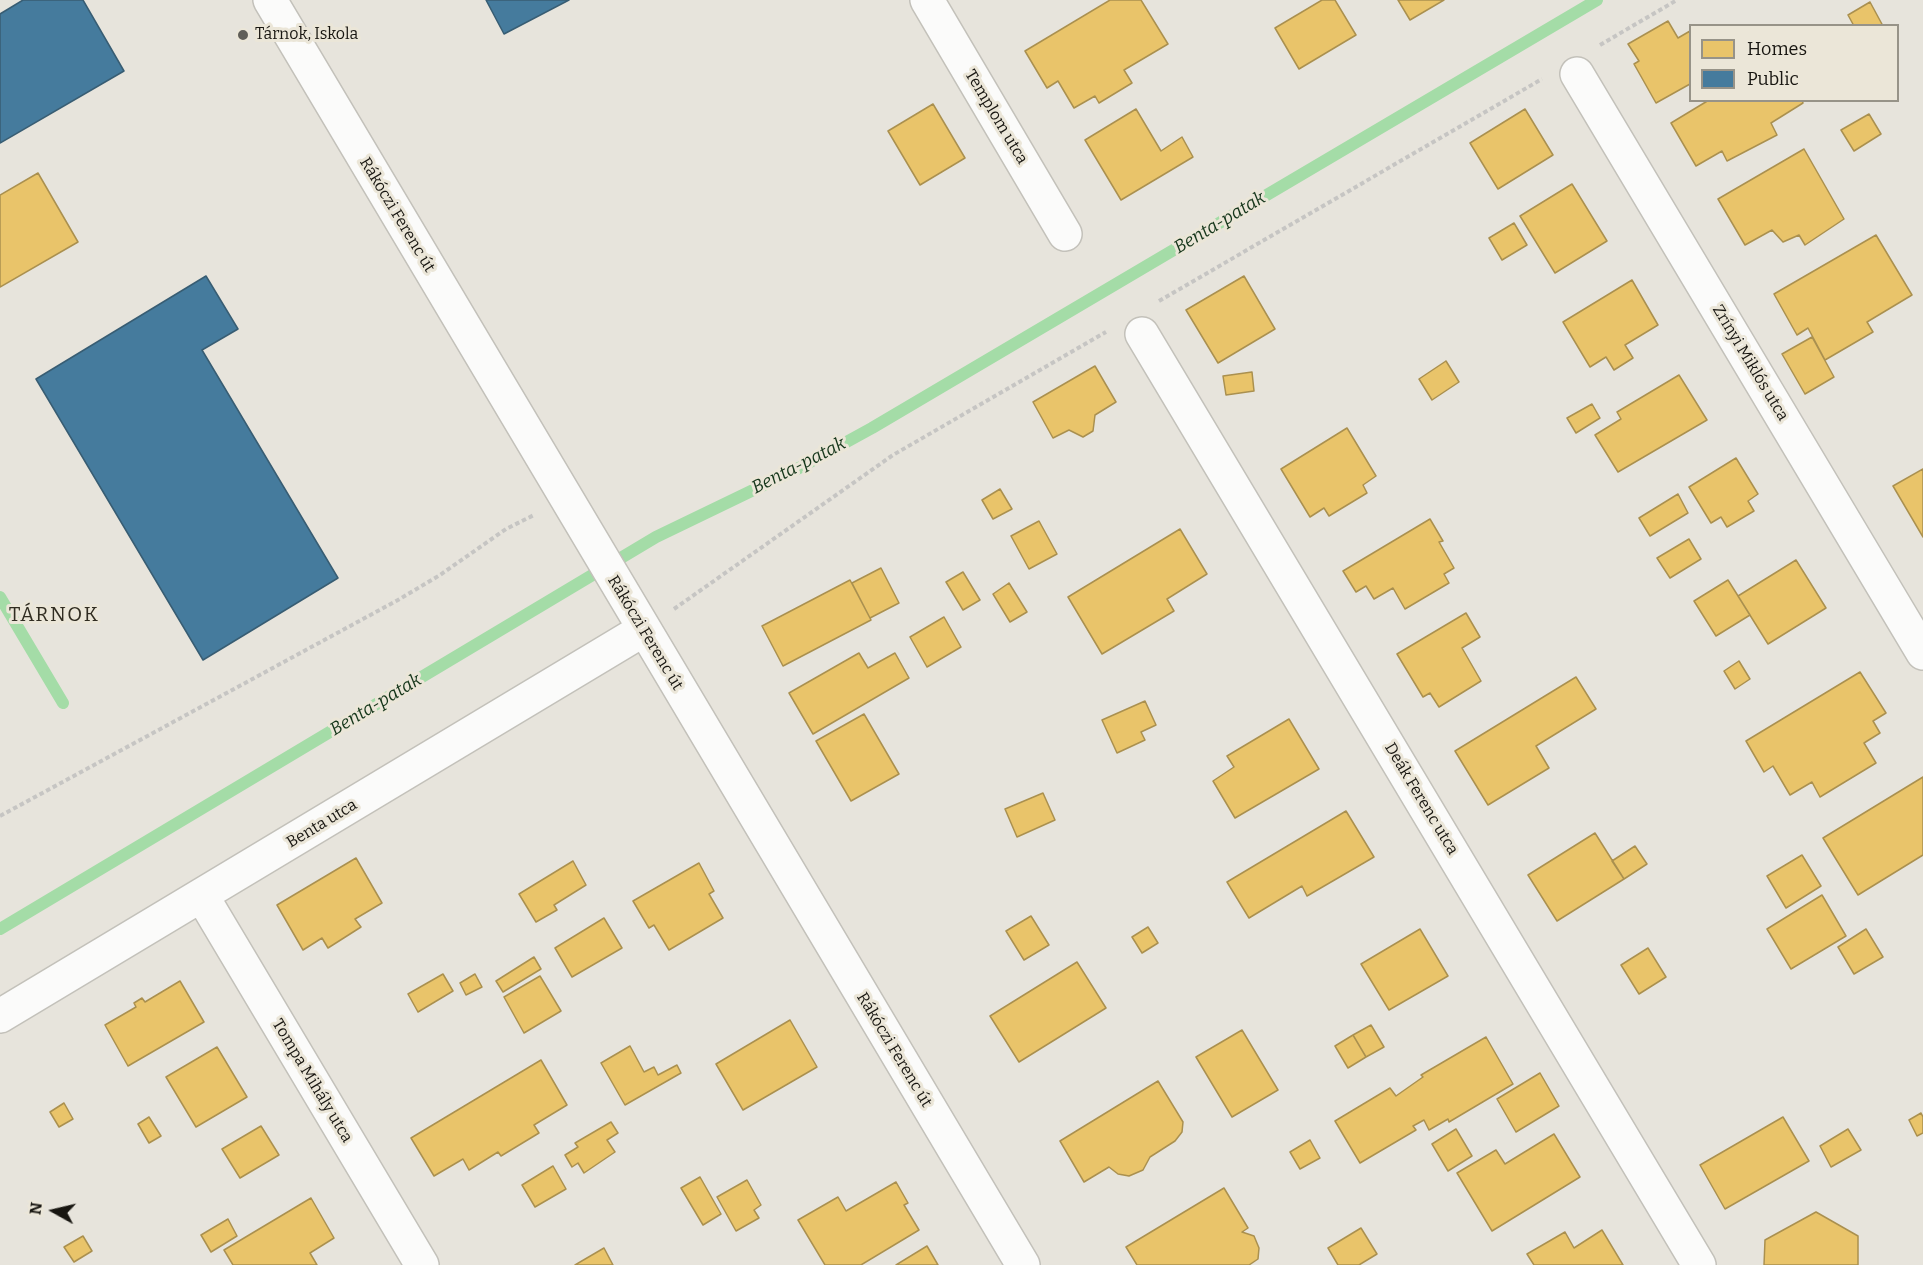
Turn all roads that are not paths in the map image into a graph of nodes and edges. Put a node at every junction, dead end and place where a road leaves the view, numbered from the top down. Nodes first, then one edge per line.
1 (270, 0) edge
2 (927, 0) edge
3 (1577, 74) dead end
4 (1065, 234) dead end
5 (1142, 334) dead end
6 (644, 630) junction
7 (1923, 652) edge
8 (202, 896) junction
9 (0, 1016) edge
10 (422, 1265) edge
11 (1023, 1265) edge
12 (1699, 1265) edge

1 - 6 street, Rákóczi Ferenc út
2 - 4 street, Templom utca
3 - 7 street, Zrínyi Miklós utca
5 - 12 street, Deák Ferenc utca
6 - 8 street, Benta utca
6 - 11 street, Rákóczi Ferenc út
8 - 9 street, Benta utca
8 - 10 street, Tompa Mihály utca

